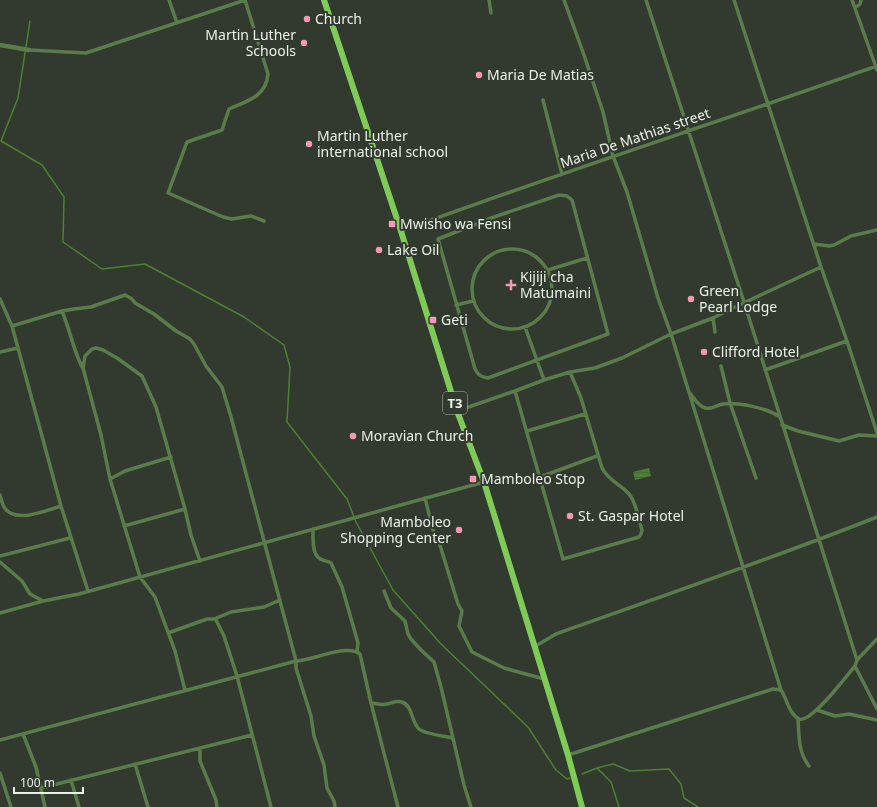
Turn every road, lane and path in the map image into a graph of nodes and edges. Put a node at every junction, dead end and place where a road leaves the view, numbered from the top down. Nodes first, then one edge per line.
1 (169, 0) edge
2 (245, 0) edge
3 (324, 0) edge
4 (489, 0) edge
5 (564, 0) edge
6 (646, 0) edge
7 (734, 0) edge
8 (852, 0) edge
9 (861, 0) edge
10 (855, 8) junction
11 (491, 13) dead end
12 (177, 23) junction
13 (0, 45) edge
14 (29, 50) joint
15 (876, 67) edge
16 (542, 100) dead end
17 (767, 104) junction
18 (689, 131) junction
19 (613, 156) junction
20 (562, 174) junction
21 (264, 221) dead end
22 (877, 230) edge
23 (401, 231) junction
24 (814, 244) junction
25 (587, 258) junction
26 (821, 267) junction
27 (548, 270) junction
28 (0, 299) edge
29 (473, 301) junction
30 (744, 302) junction
31 (456, 305) junction
32 (62, 311) junction
33 (713, 318) junction
34 (12, 326) junction
35 (525, 327) junction
36 (715, 332) dead end
37 (671, 334) junction
38 (847, 341) junction
39 (18, 348) junction
40 (0, 352) edge
41 (538, 359) junction
42 (721, 366) dead end
43 (83, 368) junction
44 (765, 370) junction
45 (570, 372) junction
46 (544, 380) junction
47 (688, 390) junction
48 (515, 391) junction
49 (730, 403) junction
50 (457, 411) junction
51 (585, 414) junction
52 (780, 417) junction
53 (782, 425) junction
54 (527, 431) junction
55 (877, 433) edge
56 (877, 436) edge
57 (597, 456) junction
58 (171, 458) junction
59 (540, 477) junction
60 (756, 478) dead end
61 (110, 479) junction
62 (484, 482) junction
63 (0, 495) edge
64 (425, 498) junction
65 (61, 506) junction
66 (185, 510) junction
67 (877, 517) edge
68 (124, 526) junction
69 (313, 529) junction
70 (70, 538) junction
71 (819, 540) junction
72 (265, 544) junction
73 (0, 556) edge
74 (200, 561) junction
75 (0, 562) edge
76 (744, 568) junction
77 (140, 577) junction
78 (88, 591) junction
79 (384, 591) dead end
80 (280, 600) junction
81 (44, 601) junction
82 (0, 614) edge
83 (214, 619) junction
84 (168, 633) junction
85 (877, 639) edge
86 (534, 647) junction
87 (357, 652) junction
88 (296, 660) junction
89 (858, 660) junction
90 (855, 666) junction
91 (238, 676) junction
92 (544, 679) junction
93 (186, 690) junction
94 (781, 690) junction
95 (371, 703) junction
96 (877, 709) edge
97 (817, 710) junction
98 (798, 718) junction
99 (877, 720) edge
100 (23, 734) junction
101 (252, 735) junction
102 (452, 738) junction
103 (0, 740) edge
104 (200, 748) junction
105 (568, 755) junction
106 (135, 764) junction
107 (809, 766) dead end
108 (0, 773) edge
109 (71, 780) junction
110 (41, 788) junction
111 (4, 789) junction
112 (0, 792) edge
113 (11, 807) edge
114 (45, 807) edge
115 (79, 807) edge
116 (148, 807) edge
117 (217, 807) edge
118 (271, 807) edge
119 (335, 807) edge
120 (398, 807) edge
121 (471, 807) edge
122 (582, 807) edge

1 - 12 street
2 - 12 street
2 - 21 street
3 - 23 highway, T3
4 - 11 street
5 - 19 street
6 - 18 street
7 - 17 street
8 - 10 street
9 - 10 street
10 - 15 street
12 - 14 street
13 - 14 street
15 - 17 street, Maria De Mathias street
16 - 20 street
17 - 18 street, Maria De Mathias street
17 - 24 street
18 - 19 street, Maria De Mathias street
18 - 30 street
19 - 20 street, Maria De Mathias street
19 - 37 street
20 - 23 street, Maria De Mathias street
22 - 24 street
23 - 50 highway, T3
24 - 26 street
25 - 27 street
25 - 31 street
25 - 41 street
26 - 30 street
26 - 38 street
27 - 29 street
27 - 35 street
28 - 34 street
29 - 31 street
29 - 35 street
30 - 33 street
30 - 44 street
31 - 41 street
32 - 34 street
32 - 43 street
32 - 72 street
33 - 36 street
33 - 37 street
34 - 39 street
35 - 41 street
37 - 45 street
37 - 47 street
38 - 44 street
38 - 55 street
39 - 40 street
39 - 65 street
41 - 46 street
42 - 49 street
43 - 58 street
43 - 61 street
44 - 52 street
45 - 46 street
45 - 51 street
46 - 48 street
47 - 49 street
47 - 76 street
48 - 50 street
48 - 54 street
49 - 52 street
49 - 60 street
50 - 62 highway, T3
51 - 54 street
51 - 57 street
52 - 53 street
53 - 56 street
53 - 71 street
54 - 59 street
57 - 59 street
57 - 59 street
58 - 61 street
58 - 66 street
61 - 68 street
62 - 64 street
62 - 86 highway, T3
63 - 65 street
64 - 69 street
64 - 92 street
65 - 70 street
66 - 68 street
66 - 74 street
67 - 71 street
68 - 77 street
69 - 72 street
69 - 87 street
70 - 73 street
70 - 78 street
71 - 76 street
71 - 89 street
72 - 74 street
72 - 80 street
74 - 77 street
75 - 81 street
76 - 86 street
76 - 94 street
77 - 78 street
77 - 84 street
78 - 81 street
79 - 102 street
80 - 83 street
80 - 88 street
81 - 82 street
83 - 84 street
83 - 91 street
84 - 93 street
85 - 89 street
86 - 92 highway, T3
87 - 88 street
87 - 95 street
88 - 91 street
88 - 119 street
89 - 90 street
90 - 96 street
90 - 97 street
91 - 93 street
91 - 101 street
92 - 105 highway, T3
93 - 100 street
94 - 98 street
94 - 105 street
95 - 102 street
95 - 120 street
97 - 98 street
97 - 99 street
98 - 107 street
100 - 103 street
100 - 110 street
101 - 104 street
101 - 118 street
102 - 121 street
104 - 106 street
104 - 117 street
105 - 122 highway, T3
106 - 109 street
106 - 116 street
108 - 111 street
109 - 110 street
109 - 115 street
110 - 114 street
111 - 112 street
111 - 113 street

